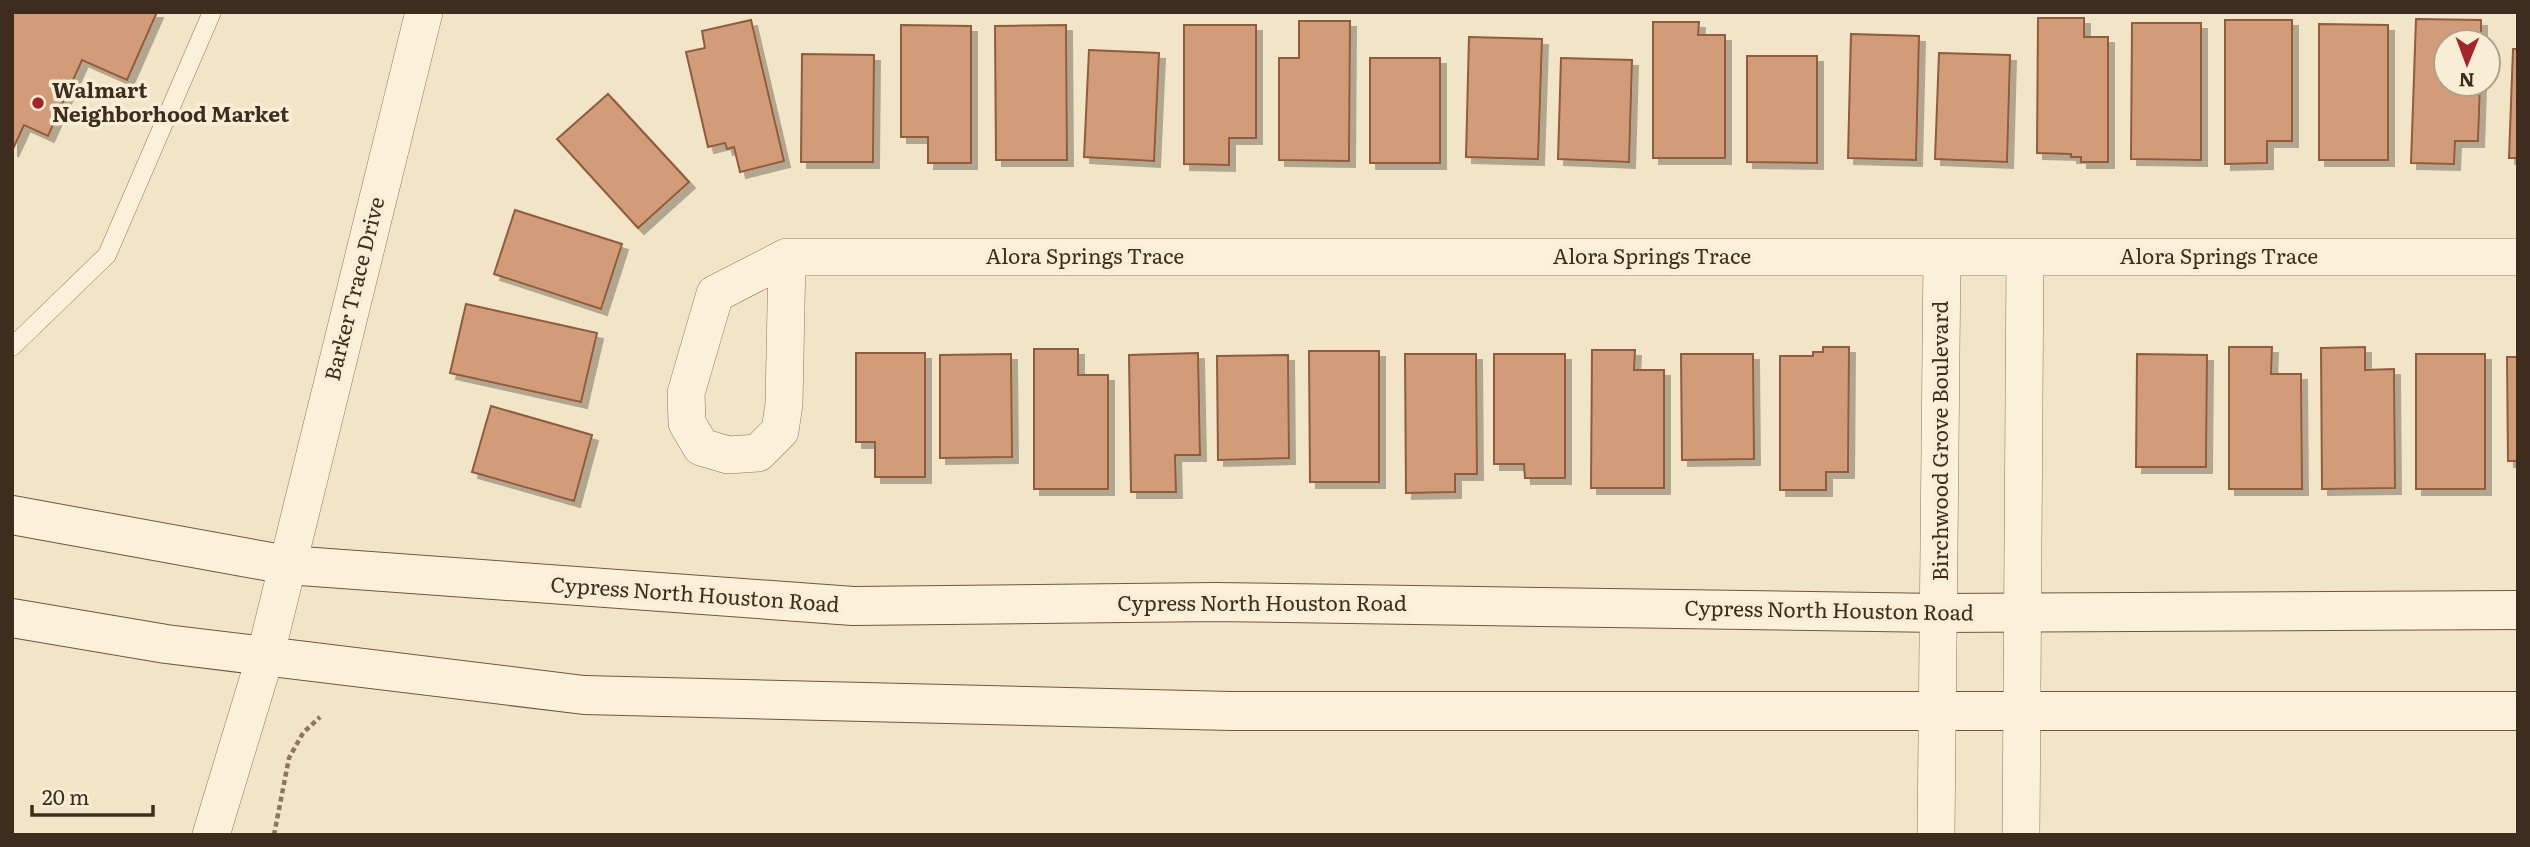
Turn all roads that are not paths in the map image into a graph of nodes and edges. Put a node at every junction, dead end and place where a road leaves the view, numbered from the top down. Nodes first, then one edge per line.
1 (212, 12) edge
2 (424, 12) edge
3 (787, 257) junction
4 (1942, 257) junction
5 (2025, 257) junction
6 (2518, 257) edge
7 (12, 348) edge
8 (12, 515) edge
9 (287, 565) junction
10 (2518, 610) edge
11 (2022, 612) junction
12 (1940, 613) junction
13 (12, 618) edge
14 (265, 657) junction
15 (1938, 711) junction
16 (2518, 711) edge
17 (2022, 712) junction
18 (211, 835) edge
19 (1936, 835) edge
20 (2021, 835) edge

1 - 7 lane
2 - 9 street, Barker Trace Drive
3 - 3 street, Alora Springs Trace
3 - 4 street, Alora Springs Trace
4 - 5 street, Alora Springs Trace
4 - 12 street, Birchwood Grove Boulevard
5 - 6 street, Alora Springs Trace
5 - 11 street
8 - 9 main road, Cypress North Houston Road
9 - 12 main road, Cypress North Houston Road
9 - 14 street, Barker Trace Drive
10 - 11 main road, Cypress North Houston Road
11 - 12 main road, Cypress North Houston Road
11 - 17 street
12 - 15 street, Birchwood Grove Boulevard
13 - 14 main road
14 - 15 main road
14 - 18 street, Barker Trace Drive
15 - 17 main road
15 - 19 street, Birchwood Grove Boulevard
16 - 17 main road
17 - 20 street

